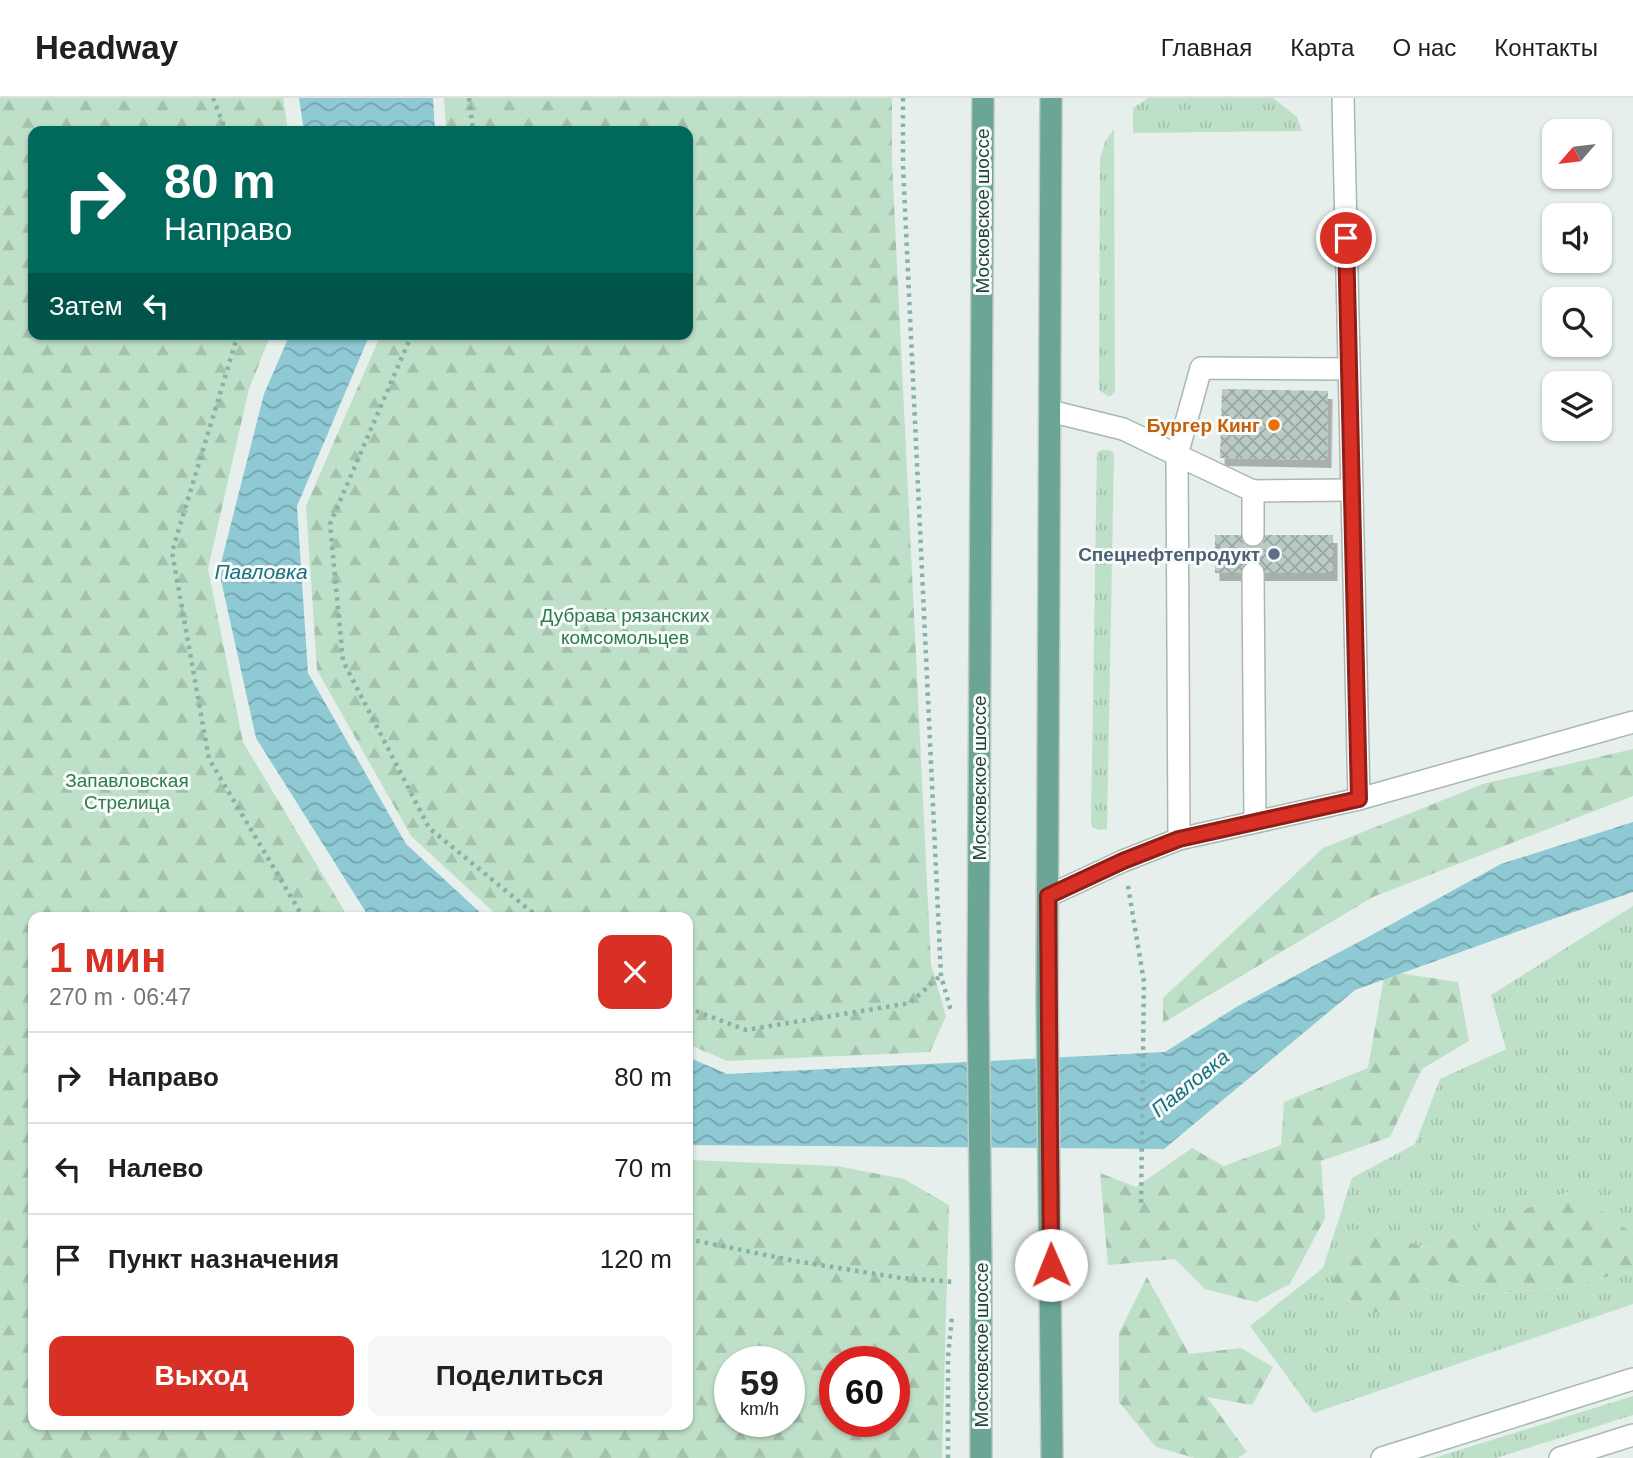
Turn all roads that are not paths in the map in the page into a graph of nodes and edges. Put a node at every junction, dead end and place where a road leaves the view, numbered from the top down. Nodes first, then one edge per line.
1 (982, 98) edge
2 (1051, 98) edge
3 (1343, 98) edge
4 (1349, 369) junction
5 (1049, 411) junction
6 (1177, 455) junction
7 (1352, 490) junction
8 (1253, 491) junction
9 (1253, 535) tunnel mouth
10 (1253, 573) tunnel mouth
11 (1633, 722) edge
12 (1359, 799) junction
13 (1255, 821) junction
14 (1179, 839) junction
15 (1048, 896) junction
16 (1633, 1378) edge
17 (1633, 1435) edge
18 (981, 1458) edge
19 (1052, 1458) edge
20 (1382, 1458) edge
21 (1560, 1458) edge

1 - 18 main road, Московское шоссе
2 - 5 main road
3 - 4 lane
4 - 6 lane
4 - 7 lane
5 - 6 lane
5 - 15 main road
6 - 8 lane
6 - 14 lane
7 - 8 lane
7 - 12 lane
8 - 9 lane
10 - 13 lane
11 - 12 lane
12 - 13 lane
13 - 14 lane
14 - 15 lane
15 - 19 main road
16 - 20 lane
17 - 21 lane

